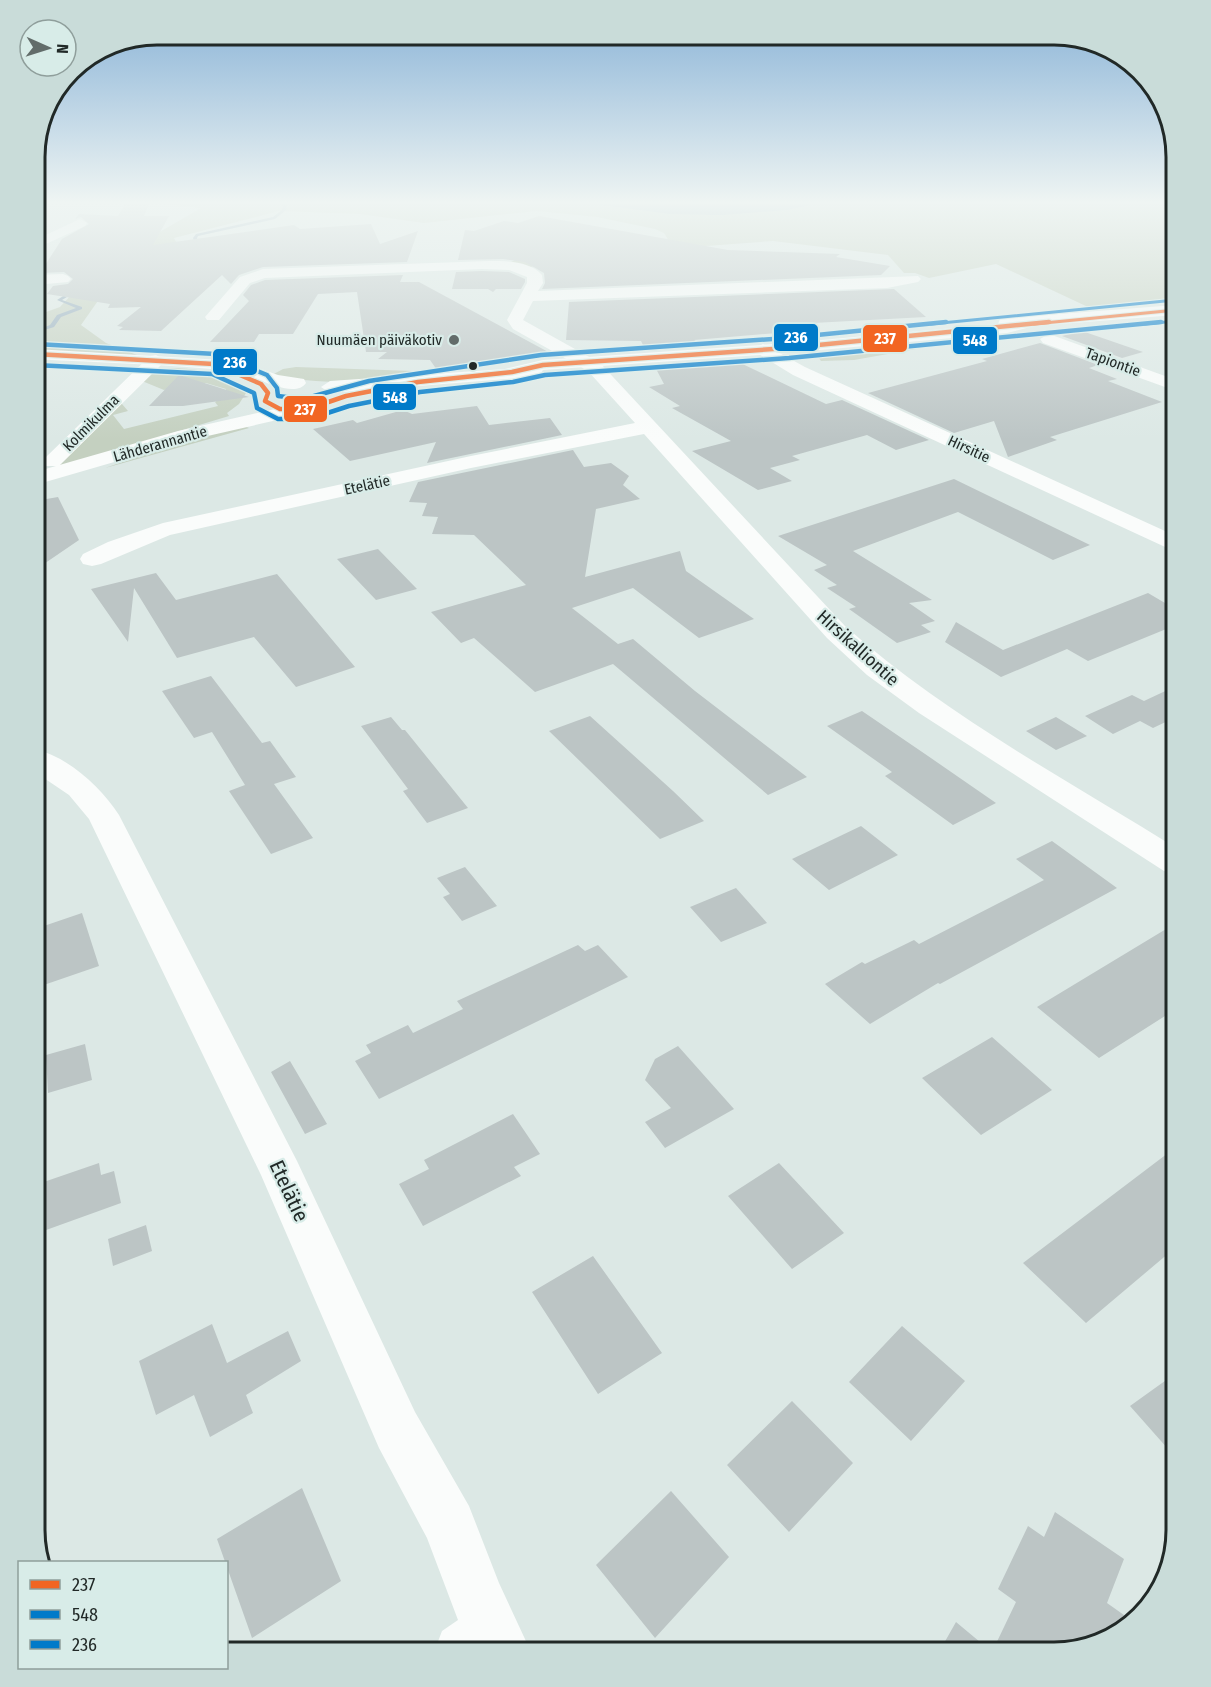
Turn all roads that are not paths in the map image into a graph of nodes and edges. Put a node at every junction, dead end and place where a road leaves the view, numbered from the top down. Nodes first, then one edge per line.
1 (243, 283) edge
2 (536, 283) edge
3 (889, 283) edge
4 (528, 296) junction
5 (1166, 311) edge
6 (213, 317) dead end
7 (1049, 339) dead end
8 (763, 349) junction
9 (45, 354) edge
10 (156, 360) junction
11 (214, 364) junction
12 (590, 364) junction
13 (1166, 382) edge
14 (297, 384) junction
15 (332, 393) junction
16 (266, 397) junction
17 (301, 410) junction
18 (224, 426) junction
19 (648, 427) junction
20 (52, 462) dead end
21 (96, 463) junction
22 (45, 476) edge
23 (45, 483) edge
24 (1166, 540) edge
25 (92, 559) dead end
26 (45, 765) edge
27 (1166, 857) edge
28 (484, 1642) edge

1 - 6 street
2 - 4 street
3 - 4 street
4 - 12 street, Hirsikalliontie
5 - 8 street
7 - 13 street, Tapiontie
8 - 12 street
8 - 24 street, Hirsitie
9 - 10 street
10 - 11 street
10 - 20 street, Kolmikulma
11 - 14 street
11 - 16 street
12 - 15 street
12 - 19 street, Hirsikalliontie
14 - 15 street
14 - 16 street, Lähderannantie
15 - 17 street, Lähderannantie
16 - 17 street
16 - 18 street, Lähderannantie
17 - 18 street, Lähderannantie
18 - 21 street, Lähderannantie
19 - 25 street, Etelätie
19 - 27 street, Hirsikalliontie
21 - 22 street, Lähderannantie
21 - 23 street, Lähderannantie
26 - 28 street, Etelätie

